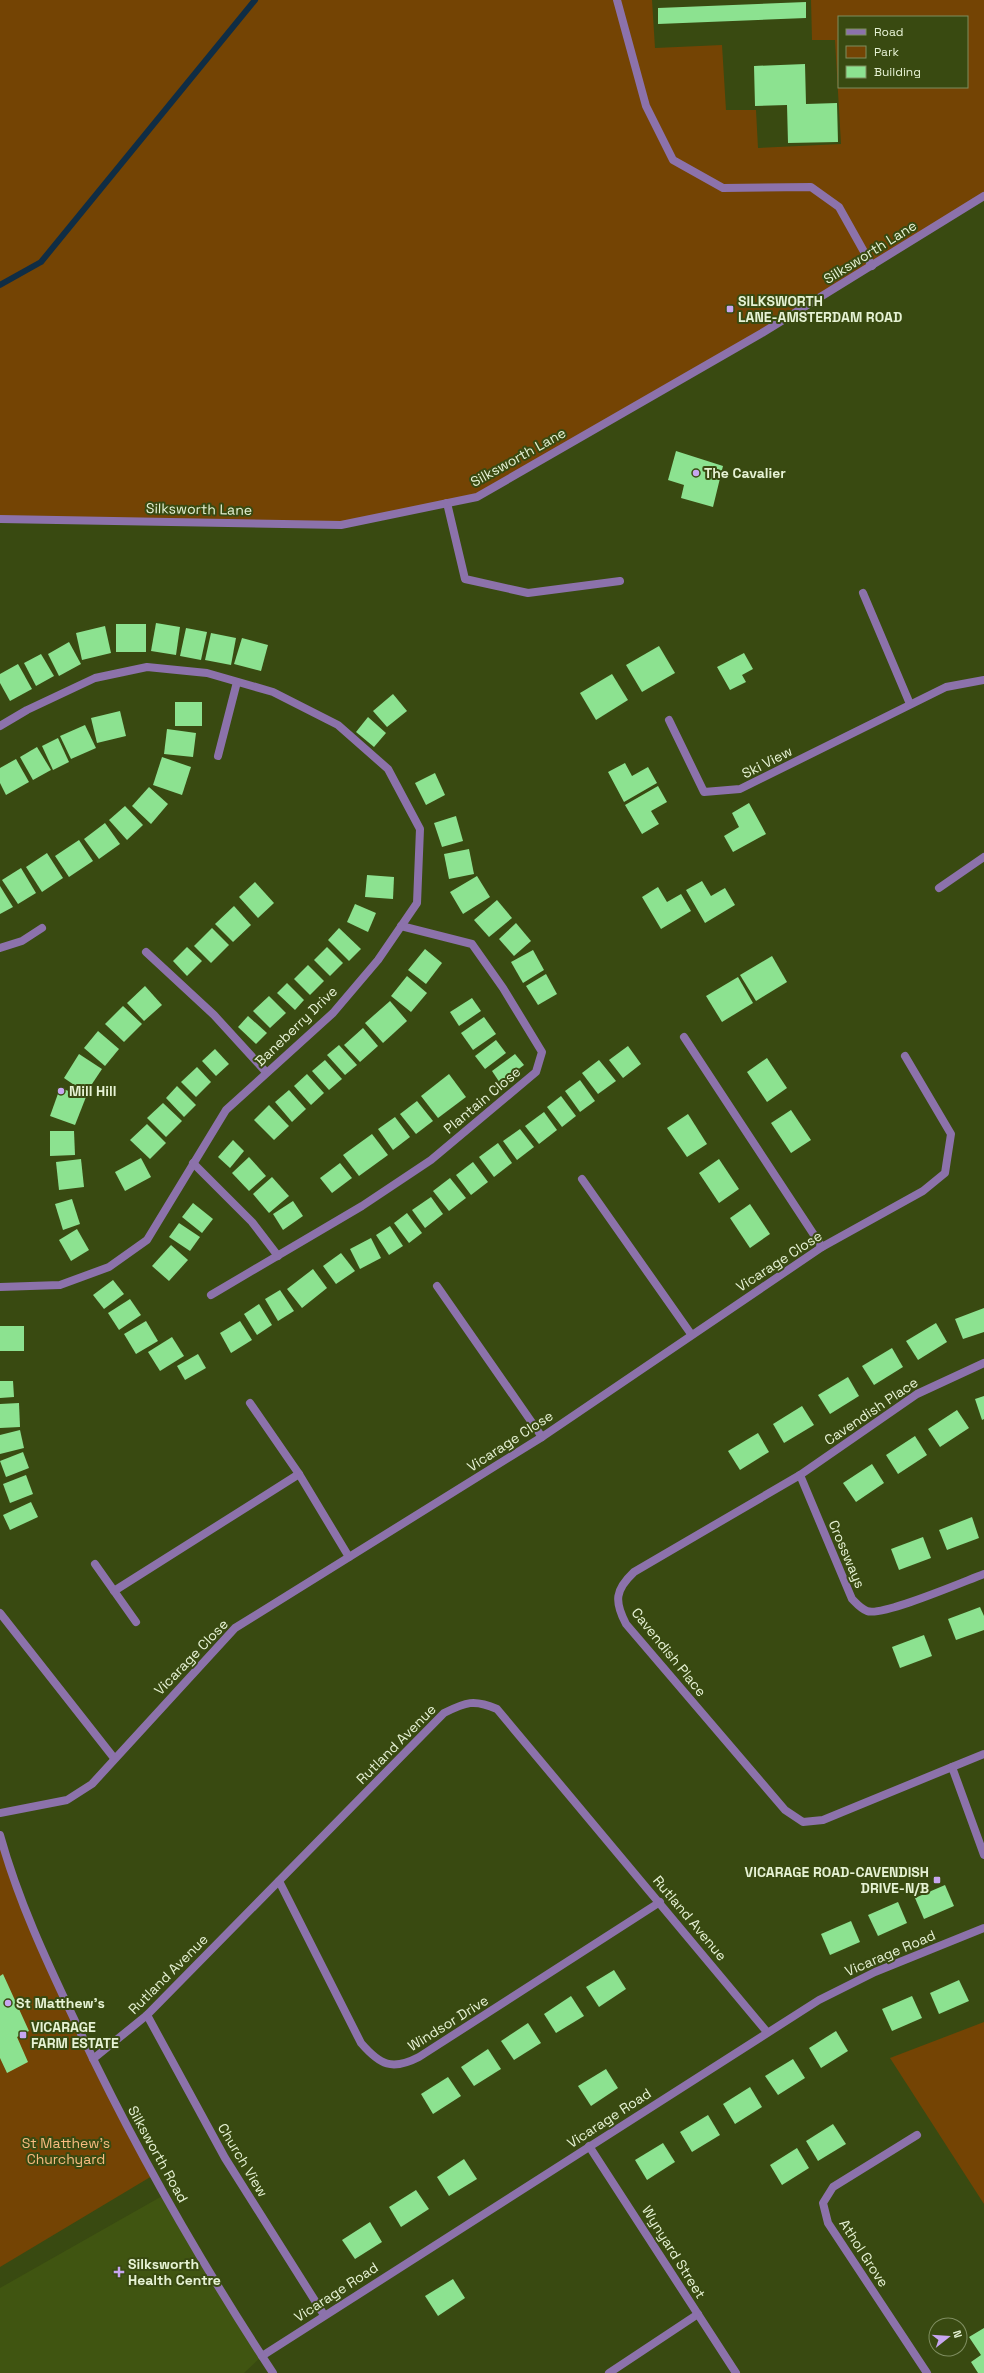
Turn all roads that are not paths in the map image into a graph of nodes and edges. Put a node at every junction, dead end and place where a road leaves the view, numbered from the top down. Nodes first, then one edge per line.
1 (617, 0) edge
2 (984, 196) edge
3 (872, 266) junction
4 (447, 503) junction
5 (0, 519) edge
6 (620, 581) dead end
7 (863, 594) dead end
8 (984, 680) edge
9 (238, 682) junction
10 (910, 704) junction
11 (669, 720) dead end
12 (0, 726) edge
13 (218, 756) dead end
14 (984, 857) edge
15 (939, 888) dead end
16 (401, 926) junction
17 (42, 928) dead end
18 (0, 948) edge
19 (146, 952) dead end
20 (684, 1037) dead end
21 (905, 1056) dead end
22 (266, 1072) junction
23 (193, 1163) junction
24 (582, 1179) dead end
25 (822, 1247) junction
26 (278, 1256) junction
27 (437, 1286) dead end
28 (0, 1287) edge
29 (212, 1294) dead end
30 (691, 1334) junction
31 (984, 1363) edge
32 (250, 1403) dead end
33 (542, 1437) junction
34 (299, 1474) junction
35 (800, 1475) junction
36 (349, 1557) junction
37 (95, 1564) dead end
38 (984, 1574) edge
39 (114, 1592) junction
40 (0, 1613) edge
41 (136, 1622) dead end
42 (984, 1754) edge
43 (114, 1758) junction
44 (952, 1767) junction
45 (0, 1813) edge
46 (0, 1835) edge
47 (984, 1855) edge
48 (279, 1881) junction
49 (660, 1902) junction
50 (984, 1928) edge
51 (147, 2015) junction
52 (767, 2032) junction
53 (93, 2059) junction
54 (917, 2134) dead end
55 (590, 2146) junction
56 (698, 2314) junction
57 (324, 2315) junction
58 (262, 2356) junction
59 (273, 2373) edge
60 (609, 2373) edge
61 (736, 2373) edge
62 (927, 2373) edge

1 - 3 street
2 - 3 street, Silksworth Lane
3 - 4 street, Silksworth Lane
4 - 5 street, Silksworth Lane
4 - 6 street
7 - 10 street
8 - 10 street, Ski View
9 - 12 street, Baneberry Drive
9 - 13 street
9 - 16 street, Baneberry Drive
10 - 11 street, Ski View
14 - 15 street
16 - 22 street, Baneberry Drive
16 - 26 street, Plantain Close
17 - 18 street
19 - 22 street
20 - 25 street
21 - 25 street, Vicarage Close
22 - 23 street, Baneberry Drive
23 - 26 street
23 - 28 street, Baneberry Drive
24 - 30 street
25 - 30 street, Vicarage Close
26 - 29 street, Plantain Close
27 - 33 street
30 - 33 street, Vicarage Close
31 - 35 street, Cavendish Place
32 - 34 street
33 - 36 street, Vicarage Close
34 - 36 street
34 - 39 street
35 - 38 street, Crossways
35 - 44 street, Cavendish Place
36 - 43 street, Vicarage Close
37 - 39 street
39 - 41 street
40 - 43 street
42 - 44 street, Cavendish Place
43 - 45 street, Vicarage Close
44 - 47 street
46 - 53 street, Silksworth Road
48 - 49 street, Windsor Drive
48 - 49 street, Rutland Avenue
48 - 51 street, Rutland Avenue
49 - 52 street, Rutland Avenue
50 - 52 street, Vicarage Road
51 - 53 street, Rutland Avenue
51 - 57 street, Church View
52 - 55 street, Vicarage Road
53 - 58 street, Silksworth Road
54 - 62 street, Athol Grove
55 - 56 street, Wynyard Street
55 - 57 street, Vicarage Road
56 - 60 street
56 - 61 street, Wynyard Street
57 - 58 street, Vicarage Road
58 - 59 street, Silksworth Road

